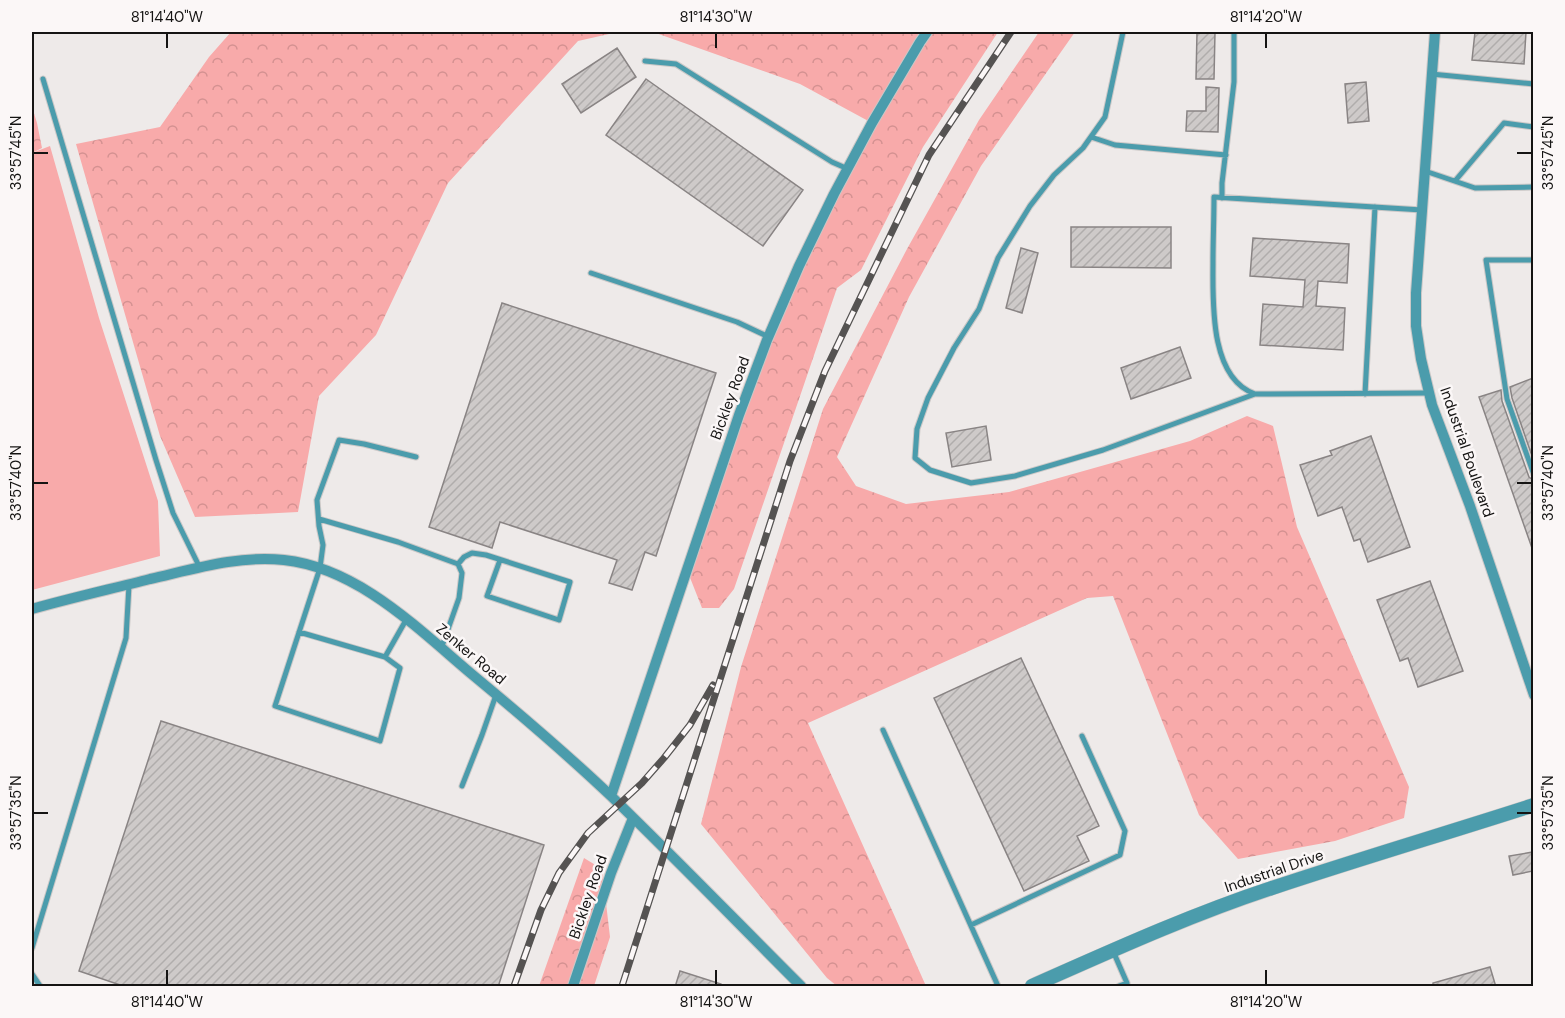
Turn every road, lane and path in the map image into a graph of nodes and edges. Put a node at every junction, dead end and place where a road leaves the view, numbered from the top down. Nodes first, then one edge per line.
1 (927, 32) edge
2 (1123, 32) edge
3 (1234, 32) edge
4 (1435, 32) edge
5 (645, 61) dead end
6 (1431, 74) junction
7 (43, 80) dead end
8 (1533, 84) edge
9 (1533, 127) edge
10 (1091, 137) junction
11 (1226, 154) junction
12 (848, 169) junction
13 (1425, 171) junction
14 (1455, 181) junction
15 (1533, 187) edge
16 (1222, 198) junction
17 (1375, 207) junction
18 (1422, 210) junction
19 (1533, 260) edge
20 (591, 273) dead end
21 (769, 336) junction
22 (1430, 393) junction
23 (1255, 394) junction
24 (1365, 394) junction
25 (416, 457) dead end
26 (1533, 475) edge
27 (319, 519) junction
28 (500, 560) junction
29 (458, 564) junction
30 (200, 568) junction
31 (320, 568) junction
32 (129, 585) junction
33 (32, 609) edge
34 (406, 620) junction
35 (300, 632) junction
36 (441, 649) junction
37 (385, 657) junction
38 (496, 695) junction
39 (1533, 696) edge
40 (883, 730) dead end
41 (1082, 736) dead end
42 (462, 786) dead end
43 (611, 796) junction
44 (1533, 805) edge
45 (633, 818) junction
46 (971, 925) junction
47 (32, 948) edge
48 (1113, 950) junction
49 (32, 974) edge
50 (1049, 983) edge
51 (40, 987) edge
52 (573, 987) edge
53 (801, 987) edge
54 (998, 987) edge
55 (1032, 987) edge
56 (1119, 987) edge

1 - 12 street, Bickley Road
2 - 10 lane
3 - 11 lane
4 - 6 street, Industrial Boulevard
5 - 12 lane
6 - 8 lane
6 - 13 street, Industrial Boulevard
7 - 30 lane
9 - 14 lane
10 - 11 lane
10 - 23 lane
11 - 16 lane
12 - 21 street, Bickley Road
13 - 14 lane
13 - 18 street, Industrial Boulevard
14 - 15 lane
16 - 17 lane
16 - 23 lane
17 - 18 lane
17 - 24 lane
18 - 22 street, Industrial Boulevard
19 - 26 lane
20 - 21 lane
21 - 43 street, Bickley Road
22 - 24 lane
22 - 39 street, Industrial Boulevard
23 - 24 lane
25 - 27 lane
27 - 29 lane
27 - 31 lane
28 - 28 lane
28 - 29 lane
29 - 36 lane
30 - 31 street, Zenker Road
30 - 32 street, Zenker Road
31 - 34 street, Zenker Road
31 - 35 lane
32 - 33 street, Zenker Road
32 - 47 lane
34 - 36 street, Zenker Road
34 - 37 lane
35 - 37 lane
35 - 37 lane
36 - 38 street, Zenker Road
38 - 42 lane
38 - 43 street, Zenker Road
40 - 46 lane
41 - 46 lane
43 - 45 street, Zenker Road
44 - 48 street, Industrial Drive
45 - 52 street, Bickley Road
45 - 53 street, Zenker Road
46 - 54 lane
48 - 50 street, Industrial Drive
48 - 56 lane
49 - 51 lane
50 - 55 street, Industrial Drive

